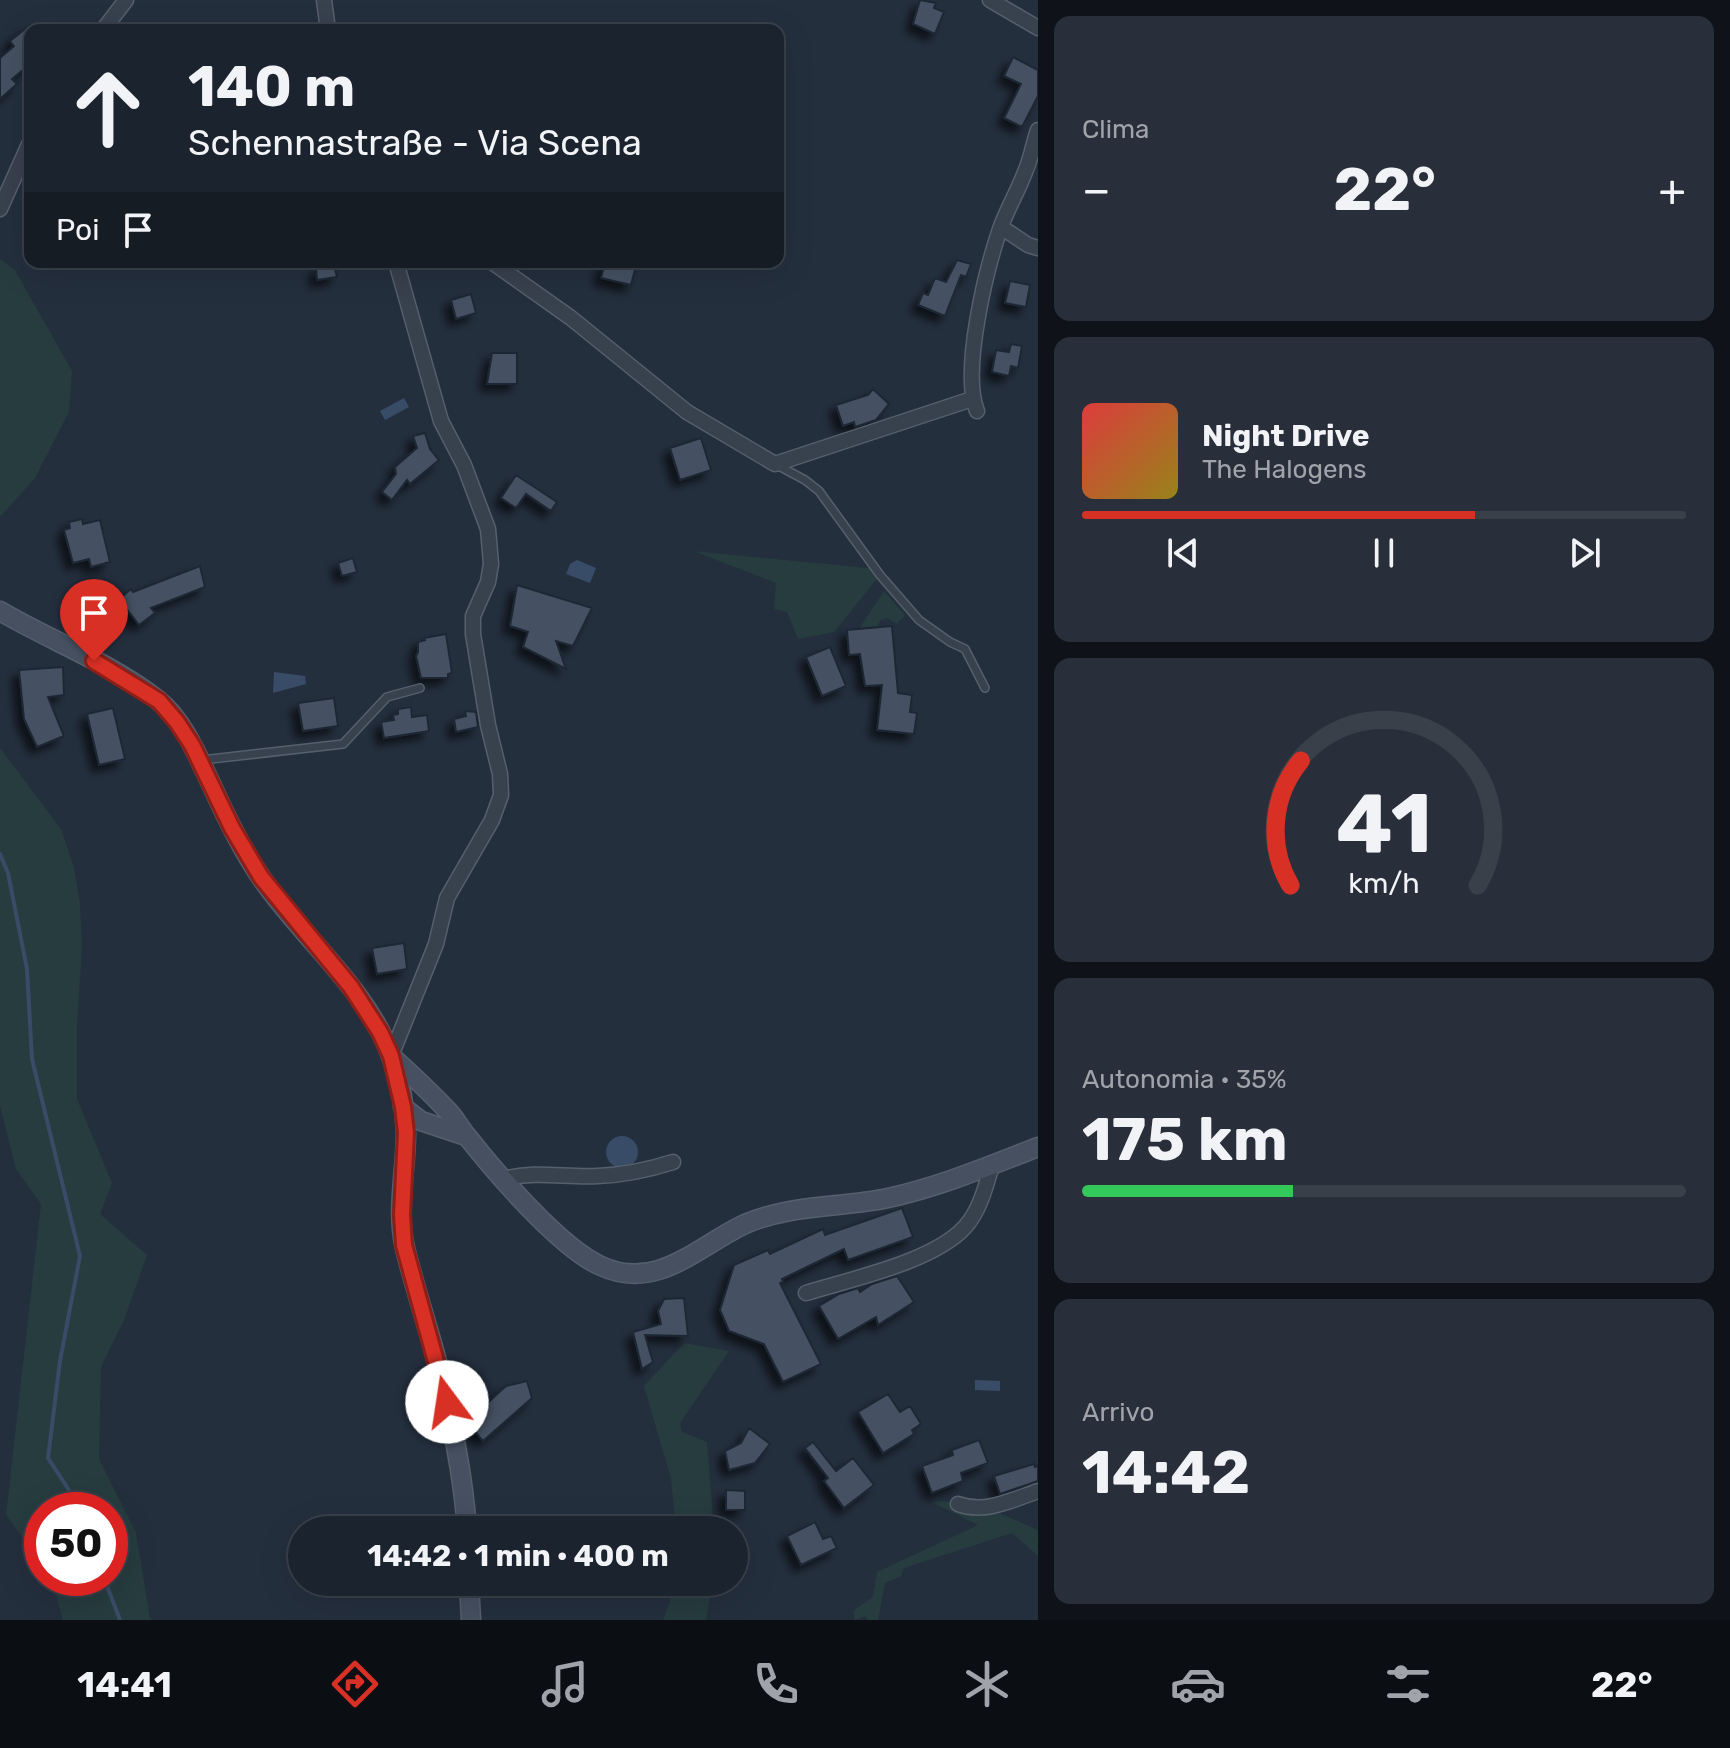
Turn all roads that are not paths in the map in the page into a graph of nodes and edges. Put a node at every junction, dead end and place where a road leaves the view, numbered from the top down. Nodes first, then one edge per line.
1 (126, 0) edge
2 (324, 0) edge
3 (990, 0) edge
4 (108, 24) edge
5 (327, 24) edge
6 (1038, 28) edge
7 (1038, 130) edge
8 (24, 157) edge
9 (0, 209) edge
10 (1001, 227) junction
11 (1038, 248) edge
12 (398, 268) edge
13 (500, 268) edge
14 (775, 464) junction
15 (0, 611) edge
16 (420, 688) dead end
17 (985, 688) dead end
18 (199, 760) junction
19 (391, 1056) junction
20 (434, 1099) junction
21 (403, 1107) junction
22 (458, 1132) junction
23 (1038, 1147) edge
24 (404, 1159) junction
25 (673, 1162) dead end
26 (992, 1165) junction
27 (504, 1179) junction
28 (806, 1293) dead end
29 (1038, 1491) edge
30 (958, 1504) dead end
31 (466, 1516) edge
32 (470, 1596) edge
33 (471, 1620) edge

1 - 4 street
2 - 5 street
3 - 6 street
7 - 10 street
8 - 9 street
10 - 11 street
10 - 14 street
12 - 19 street
13 - 14 street
14 - 17 lane
15 - 18 main road
16 - 18 lane
18 - 19 main road
19 - 20 main road
19 - 21 main road
20 - 21 main road
20 - 22 main road
21 - 22 main road
21 - 24 main road
22 - 24 main road
22 - 27 main road
23 - 26 main road
24 - 31 main road
25 - 27 street
26 - 27 main road
26 - 28 street
29 - 30 street
32 - 33 main road

